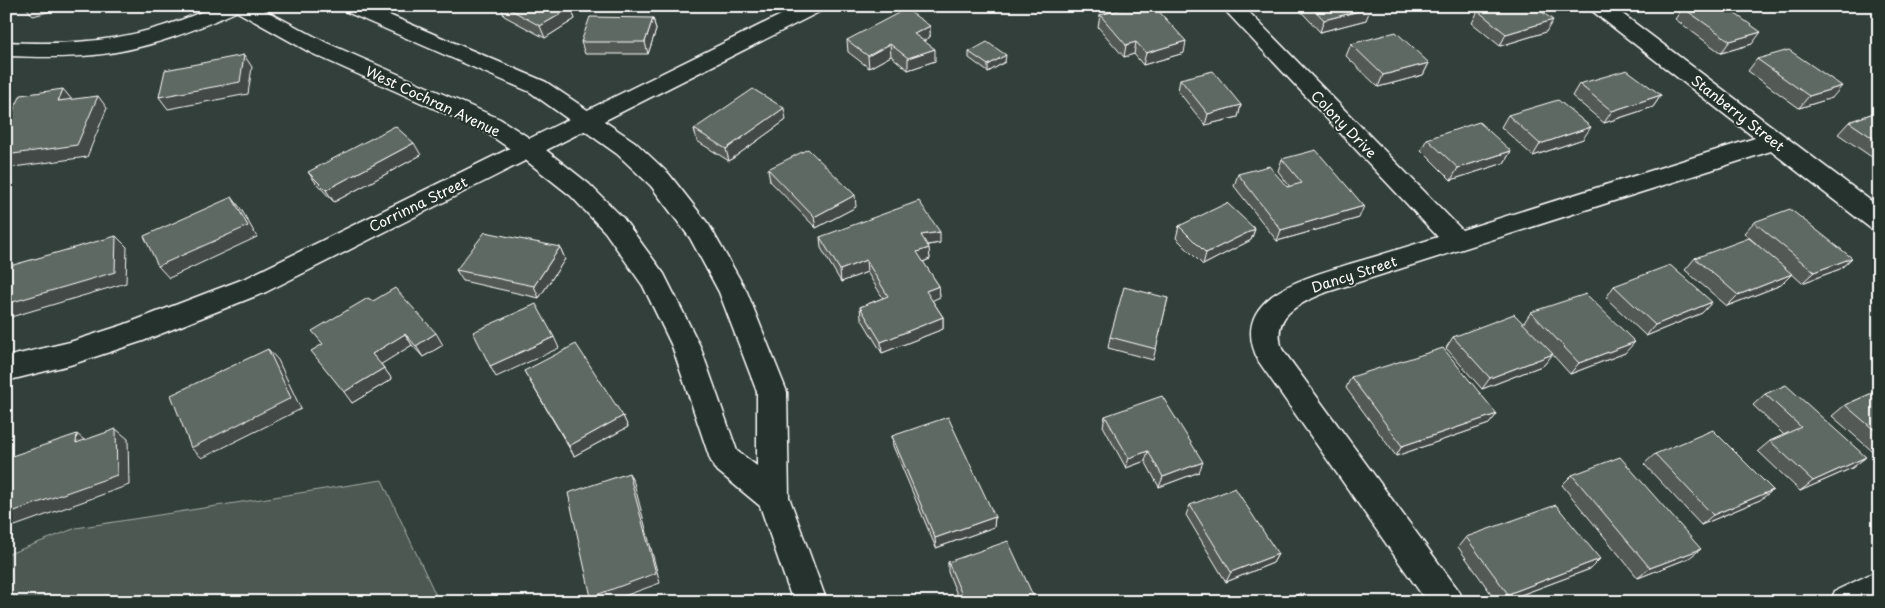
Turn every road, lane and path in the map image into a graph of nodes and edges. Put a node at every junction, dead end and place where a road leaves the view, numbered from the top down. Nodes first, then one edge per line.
1 (233, 6) edge
2 (241, 6) edge
3 (349, 6) edge
4 (816, 6) edge
5 (1231, 6) edge
6 (1598, 6) edge
7 (6, 49) edge
8 (586, 121) junction
9 (1774, 141) junction
10 (528, 149) junction
11 (1879, 221) edge
12 (1457, 241) junction
13 (6, 369) edge
14 (773, 497) junction
15 (1879, 586) edge
16 (810, 602) edge
17 (1447, 602) edge
18 (1847, 602) edge

1 - 7 street
2 - 10 street, West Cochran Avenue
3 - 8 street
4 - 8 street, Corrinna Street
5 - 12 street, Colony Drive
6 - 9 street, Stanberry Street
8 - 10 street, Corrinna Street
8 - 14 street
9 - 11 street, Stanberry Street
9 - 12 street, Dancy Street
10 - 13 street, Corrinna Street
10 - 14 street, West Cochran Avenue
12 - 17 street, Dancy Street
14 - 16 street
15 - 18 street

